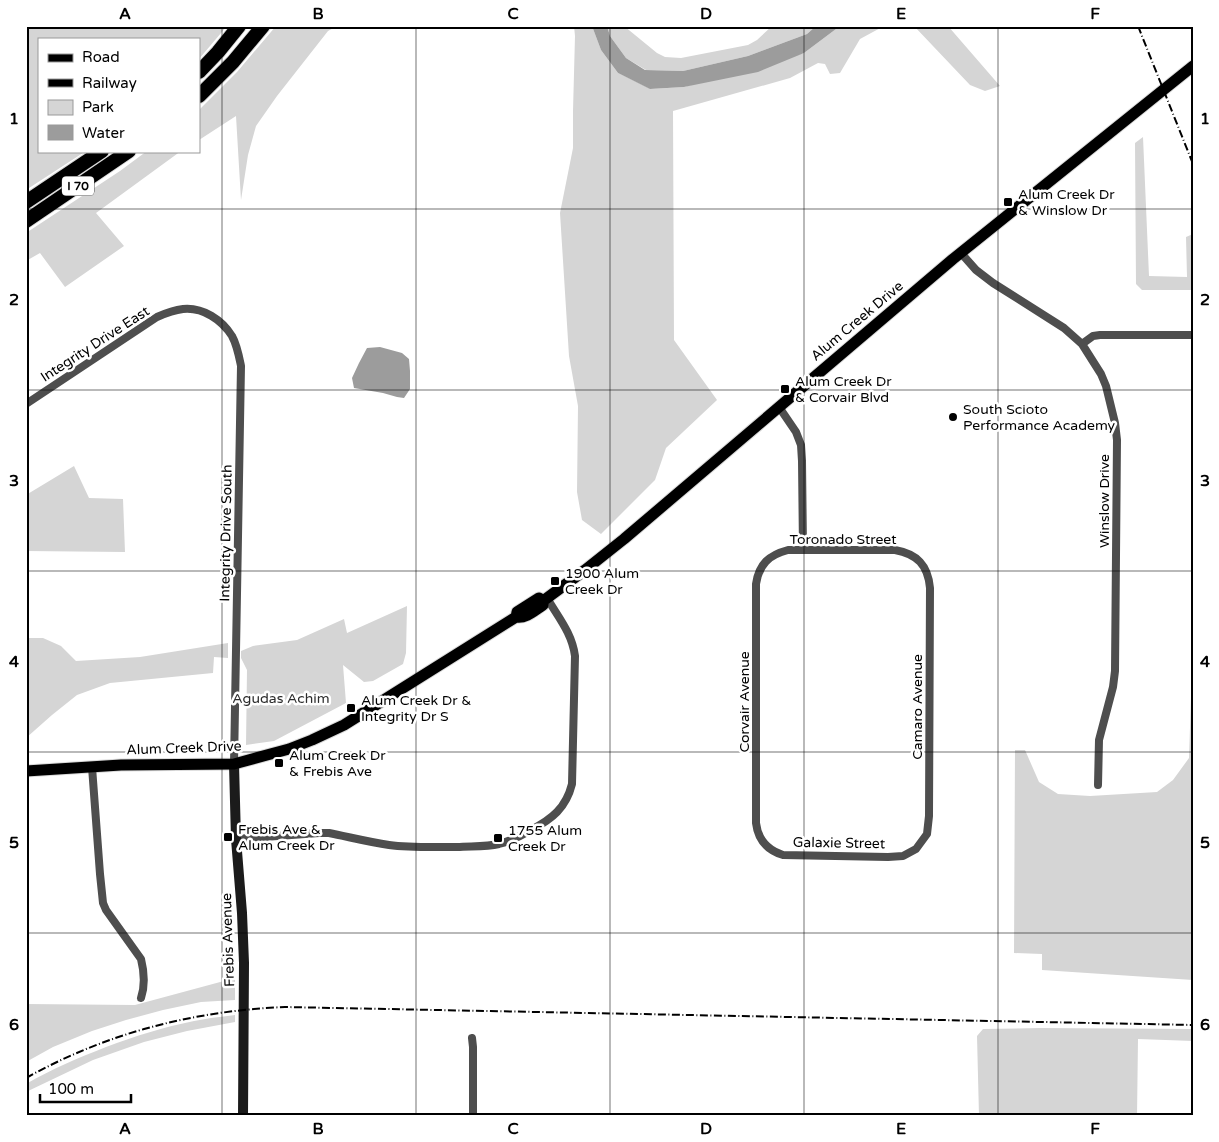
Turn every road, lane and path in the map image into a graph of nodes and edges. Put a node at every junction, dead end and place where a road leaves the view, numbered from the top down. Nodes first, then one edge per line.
1 (239, 26) edge
2 (263, 26) edge
3 (1193, 66) edge
4 (200, 71) edge
5 (200, 95) edge
6 (101, 152) edge
7 (128, 152) edge
8 (26, 202) edge
9 (26, 221) edge
10 (961, 253) junction
11 (208, 314) joint
12 (1193, 335) edge
13 (1082, 344) junction
14 (26, 404) edge
15 (779, 407) junction
16 (803, 550) junction
17 (765, 563) joint
18 (922, 564) joint
19 (545, 600) junction
20 (234, 764) junction
21 (92, 767) junction
22 (26, 771) edge
23 (1098, 785) dead end
24 (236, 839) junction
25 (762, 842) joint
26 (916, 849) joint
27 (141, 998) dead end
28 (472, 1038) dead end
29 (242, 1116) edge
30 (472, 1116) edge

1 - 4 highway
2 - 5 highway
3 - 10 main road, Alum Creek Drive
6 - 8 highway, I 70
7 - 9 highway, I 70
10 - 13 street, Winslow Drive
10 - 15 main road, Alum Creek Drive
11 - 14 street, Integrity Drive East
11 - 20 street, Integrity Drive South
12 - 13 street
13 - 23 street, Winslow Drive
15 - 16 street
15 - 19 main road, Alum Creek Drive
16 - 17 street, Toronado Street
16 - 18 street, Toronado Street
17 - 25 street, Corvair Avenue
18 - 26 street, Camaro Avenue
19 - 20 main road, Alum Creek Drive
19 - 24 street
20 - 21 main road, Alum Creek Drive
20 - 24 main road, Frebis Avenue
21 - 22 main road, Alum Creek Drive
21 - 27 street
24 - 29 main road, Frebis Avenue
25 - 26 street, Galaxie Street
28 - 30 street

